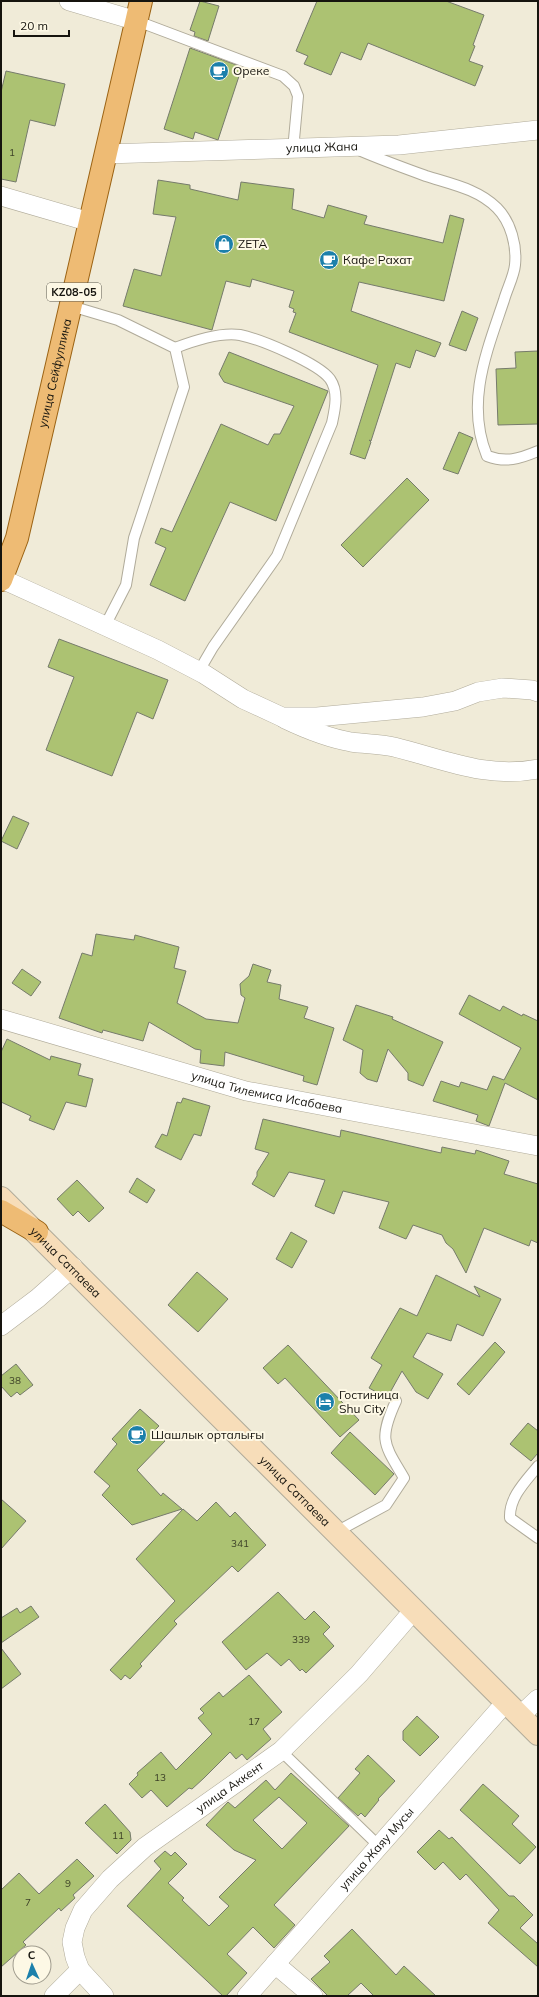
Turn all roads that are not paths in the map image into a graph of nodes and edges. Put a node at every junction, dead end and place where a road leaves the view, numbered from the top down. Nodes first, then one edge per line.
1 (69, 1) edge
2 (139, 11) edge
3 (538, 130) edge
4 (352, 147) junction
5 (293, 150) junction
6 (105, 154) junction
7 (1, 196) edge
8 (90, 222) junction
9 (70, 306) junction
10 (175, 348) junction
11 (538, 452) edge
12 (1, 580) edge
13 (105, 626) junction
14 (199, 671) junction
15 (538, 692) edge
16 (282, 717) junction
17 (538, 769) edge
18 (1, 1019) edge
19 (538, 1146) edge
20 (1, 1198) edge
21 (1, 1211) edge
22 (37, 1232) junction
23 (73, 1267) junction
24 (1, 1326) edge
25 (396, 1402) dead end
26 (538, 1466) edge
27 (336, 1532) junction
28 (538, 1538) edge
29 (414, 1610) junction
30 (538, 1700) edge
31 (513, 1709) junction
32 (538, 1734) edge
33 (281, 1751) junction
34 (379, 1846) junction
35 (275, 1964) junction
36 (80, 1970) junction
37 (54, 1996) edge
38 (104, 1996) edge
39 (247, 1996) edge
40 (313, 1996) edge

1 - 2 street
2 - 5 lane
2 - 6 main road, улица Сейфуллина / KZ08-05
3 - 4 street, улица Жана
4 - 5 street, улица Жана
4 - 11 lane
5 - 6 street, улица Жана
6 - 8 main road, улица Сейфуллина / KZ08-05
7 - 8 street
8 - 9 main road, улица Сейфуллина / KZ08-05
9 - 10 lane
9 - 12 main road, улица Сейфуллина / KZ08-05
10 - 13 lane
10 - 14 lane
12 - 13 street
13 - 14 street
14 - 16 street
15 - 16 street
16 - 17 street
18 - 19 street, улица Тилемиса Исабаева
20 - 22 street, улица Сатпаева
21 - 22 main road
22 - 23 street, улица Сатпаева
23 - 24 street
23 - 27 street, улица Сатпаева
25 - 27 lane
26 - 28 lane
27 - 29 street, улица Сатпаева
29 - 31 street, улица Сатпаева
29 - 33 street, улица Аккент
30 - 31 street, улица Жаяу Мусы
31 - 32 street, улица Сатпаева
31 - 34 street, улица Жаяу Мусы
33 - 34 lane
33 - 36 street, улица Аккент
34 - 35 street, улица Жаяу Мусы
35 - 39 street, улица Жаяу Мусы
35 - 40 street
36 - 37 street
36 - 38 street

